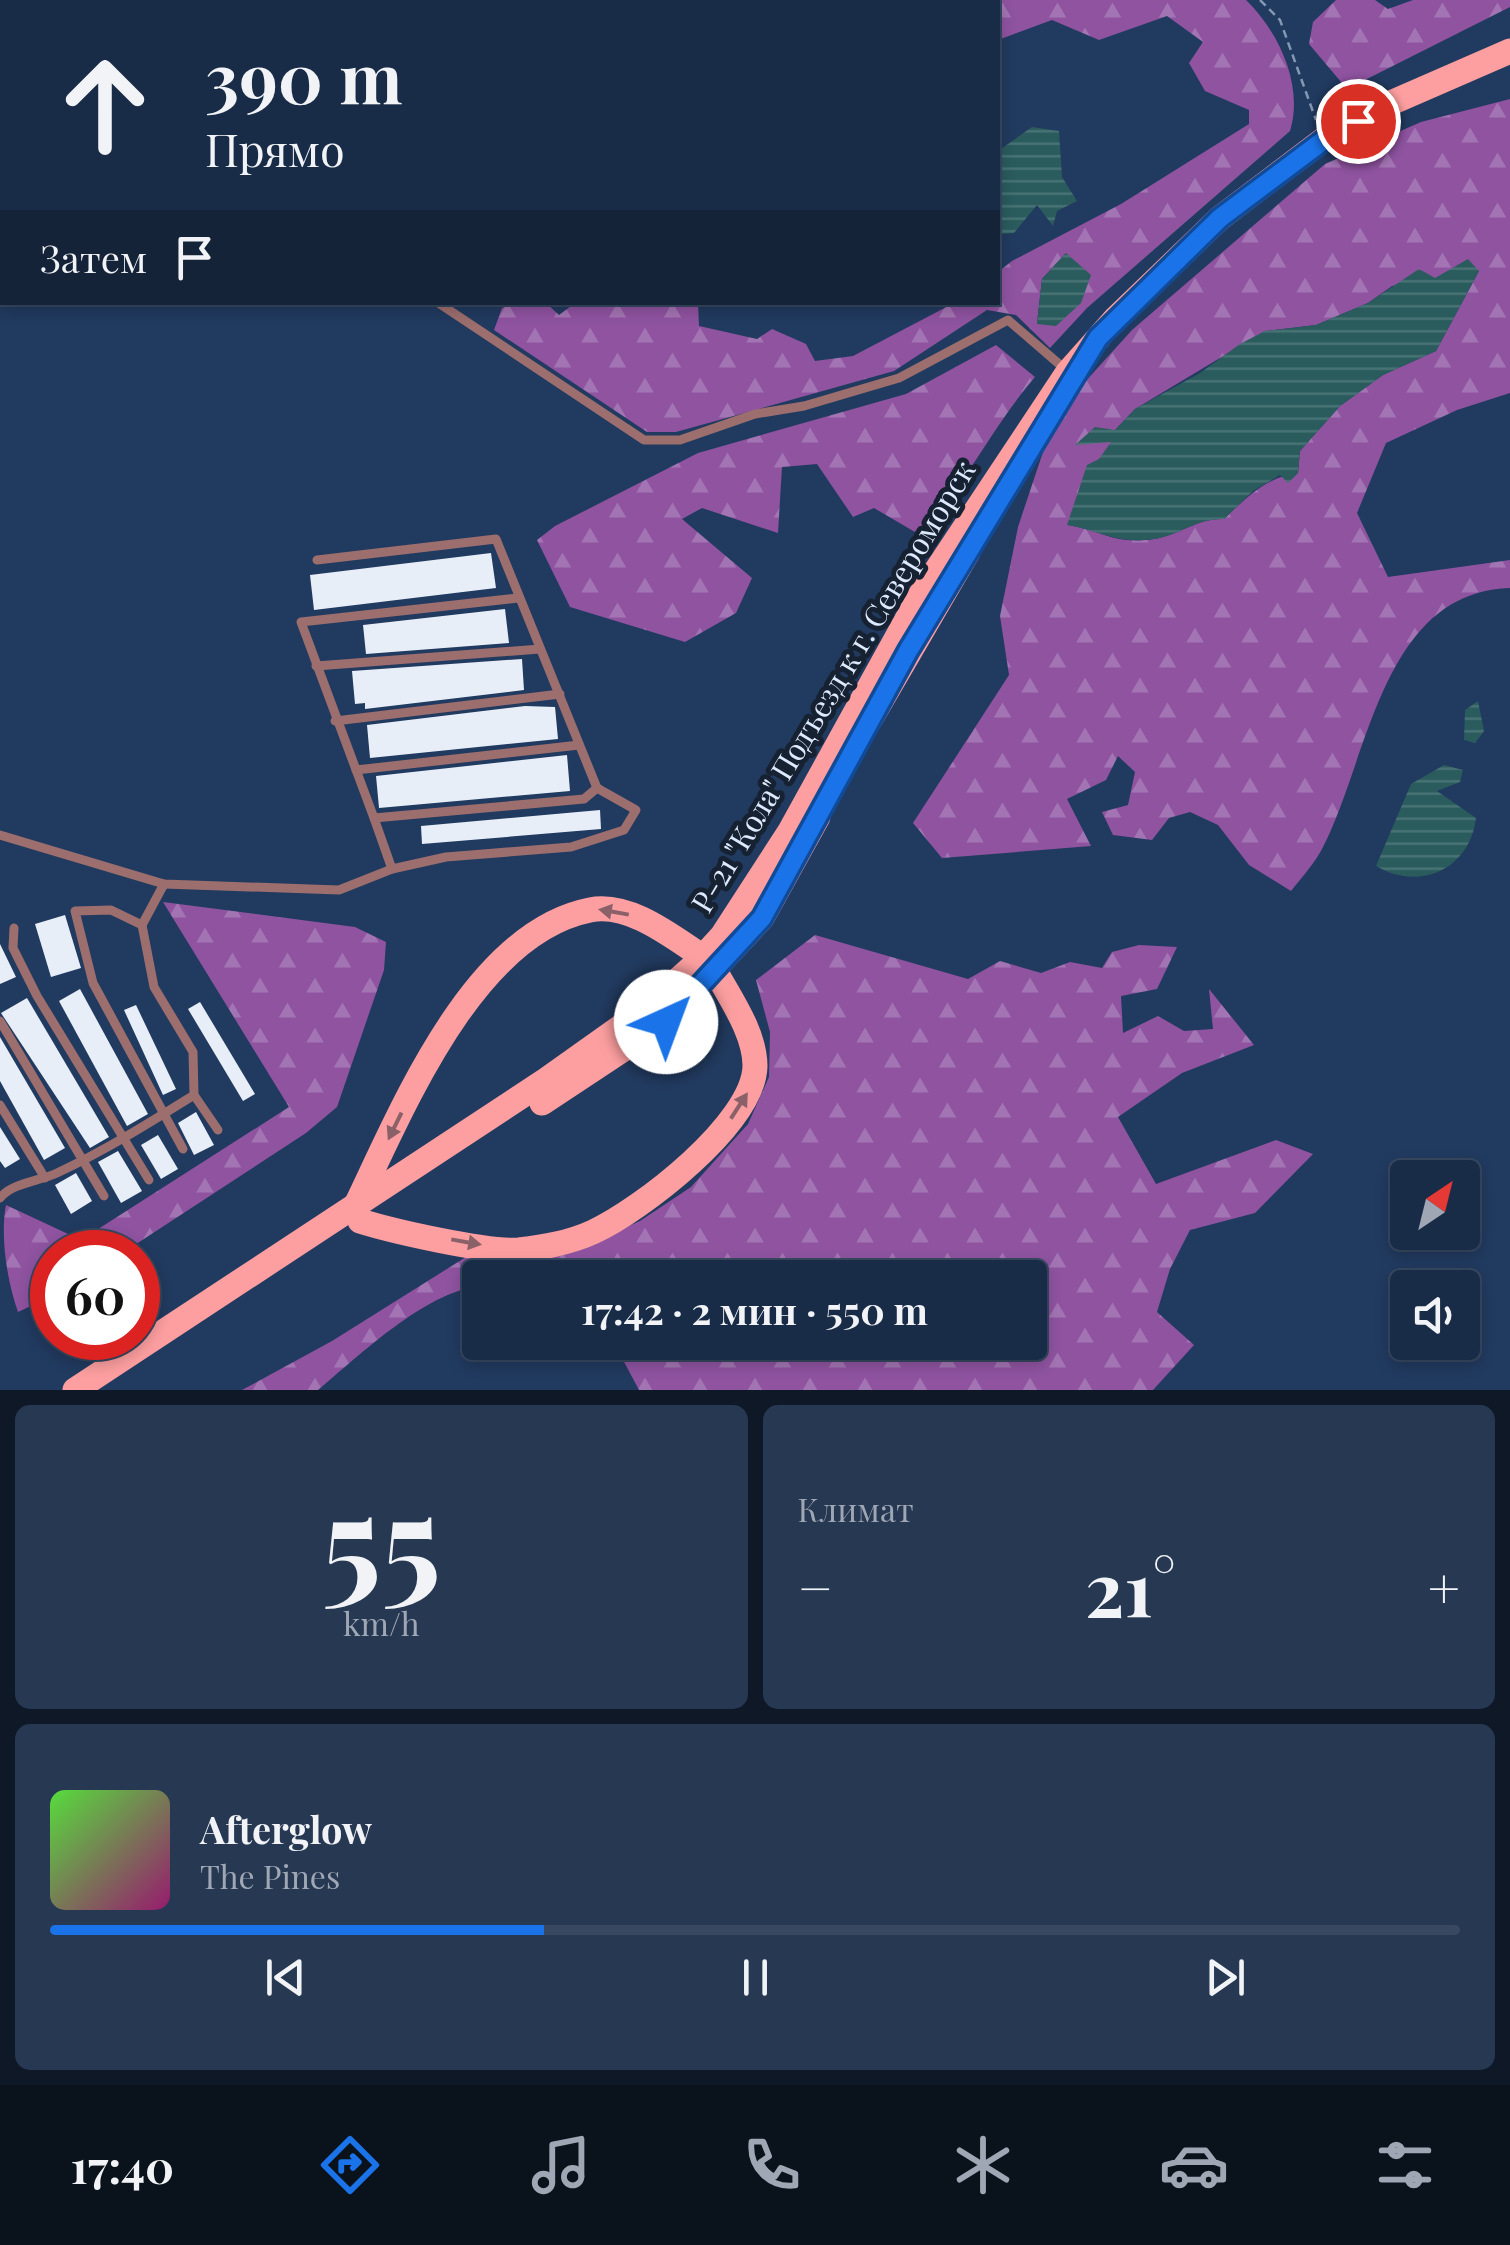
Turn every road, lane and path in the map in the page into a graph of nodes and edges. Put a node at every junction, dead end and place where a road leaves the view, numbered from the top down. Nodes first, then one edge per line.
1 (1260, 0) edge
2 (1510, 51) edge
3 (1324, 140) junction
4 (442, 305) edge
5 (1098, 338) junction
6 (1068, 372) junction
7 (317, 560) dead end
8 (518, 598) junction
9 (540, 648) junction
10 (316, 666) junction
11 (560, 694) junction
12 (335, 721) junction
13 (579, 744) junction
14 (356, 770) junction
15 (597, 788) junction
16 (374, 818) junction
17 (0, 836) edge
18 (392, 869) junction
19 (164, 884) junction
20 (142, 925) junction
21 (14, 928) dead end
22 (0, 1021) edge
23 (194, 1095) junction
24 (0, 1105) edge
25 (165, 1113) junction
26 (218, 1130) dead end
27 (126, 1140) junction
28 (183, 1149) dead end
29 (84, 1160) junction
30 (45, 1178) junction
31 (149, 1180) dead end
32 (2, 1190) edge
33 (104, 1196) dead end
34 (357, 1216) junction
35 (75, 1390) edge
36 (98, 1390) edge

1 - 3 path
2 - 3 main road, Р-21 "Кола" Подъезд к г. Североморск
3 - 5 main road, Р-21 "Кола" Подъезд к г. Североморск
4 - 6 lane
5 - 6 main road, Р-21 "Кола" Подъезд к г. Североморск
5 - 34 main road
6 - 34 main road, Р-21 "Кола" Подъезд к г. Североморск
7 - 8 lane
8 - 9 lane
8 - 10 lane
9 - 10 lane
9 - 11 lane
10 - 12 lane
11 - 12 lane
11 - 13 lane
12 - 14 lane
13 - 14 lane
13 - 15 lane
14 - 16 lane
15 - 16 lane
15 - 18 lane
16 - 18 lane
17 - 19 lane
18 - 19 lane
19 - 20 lane
20 - 23 lane
20 - 25 lane
21 - 27 lane
22 - 29 lane
23 - 25 lane
23 - 26 lane
24 - 30 lane
25 - 27 lane
25 - 28 lane
27 - 29 lane
27 - 31 lane
29 - 30 lane
29 - 33 lane
30 - 32 lane
34 -> 34 main road
34 - 35 main road, Р-21 "Кола" Подъезд к г. Североморск
34 - 36 main road

